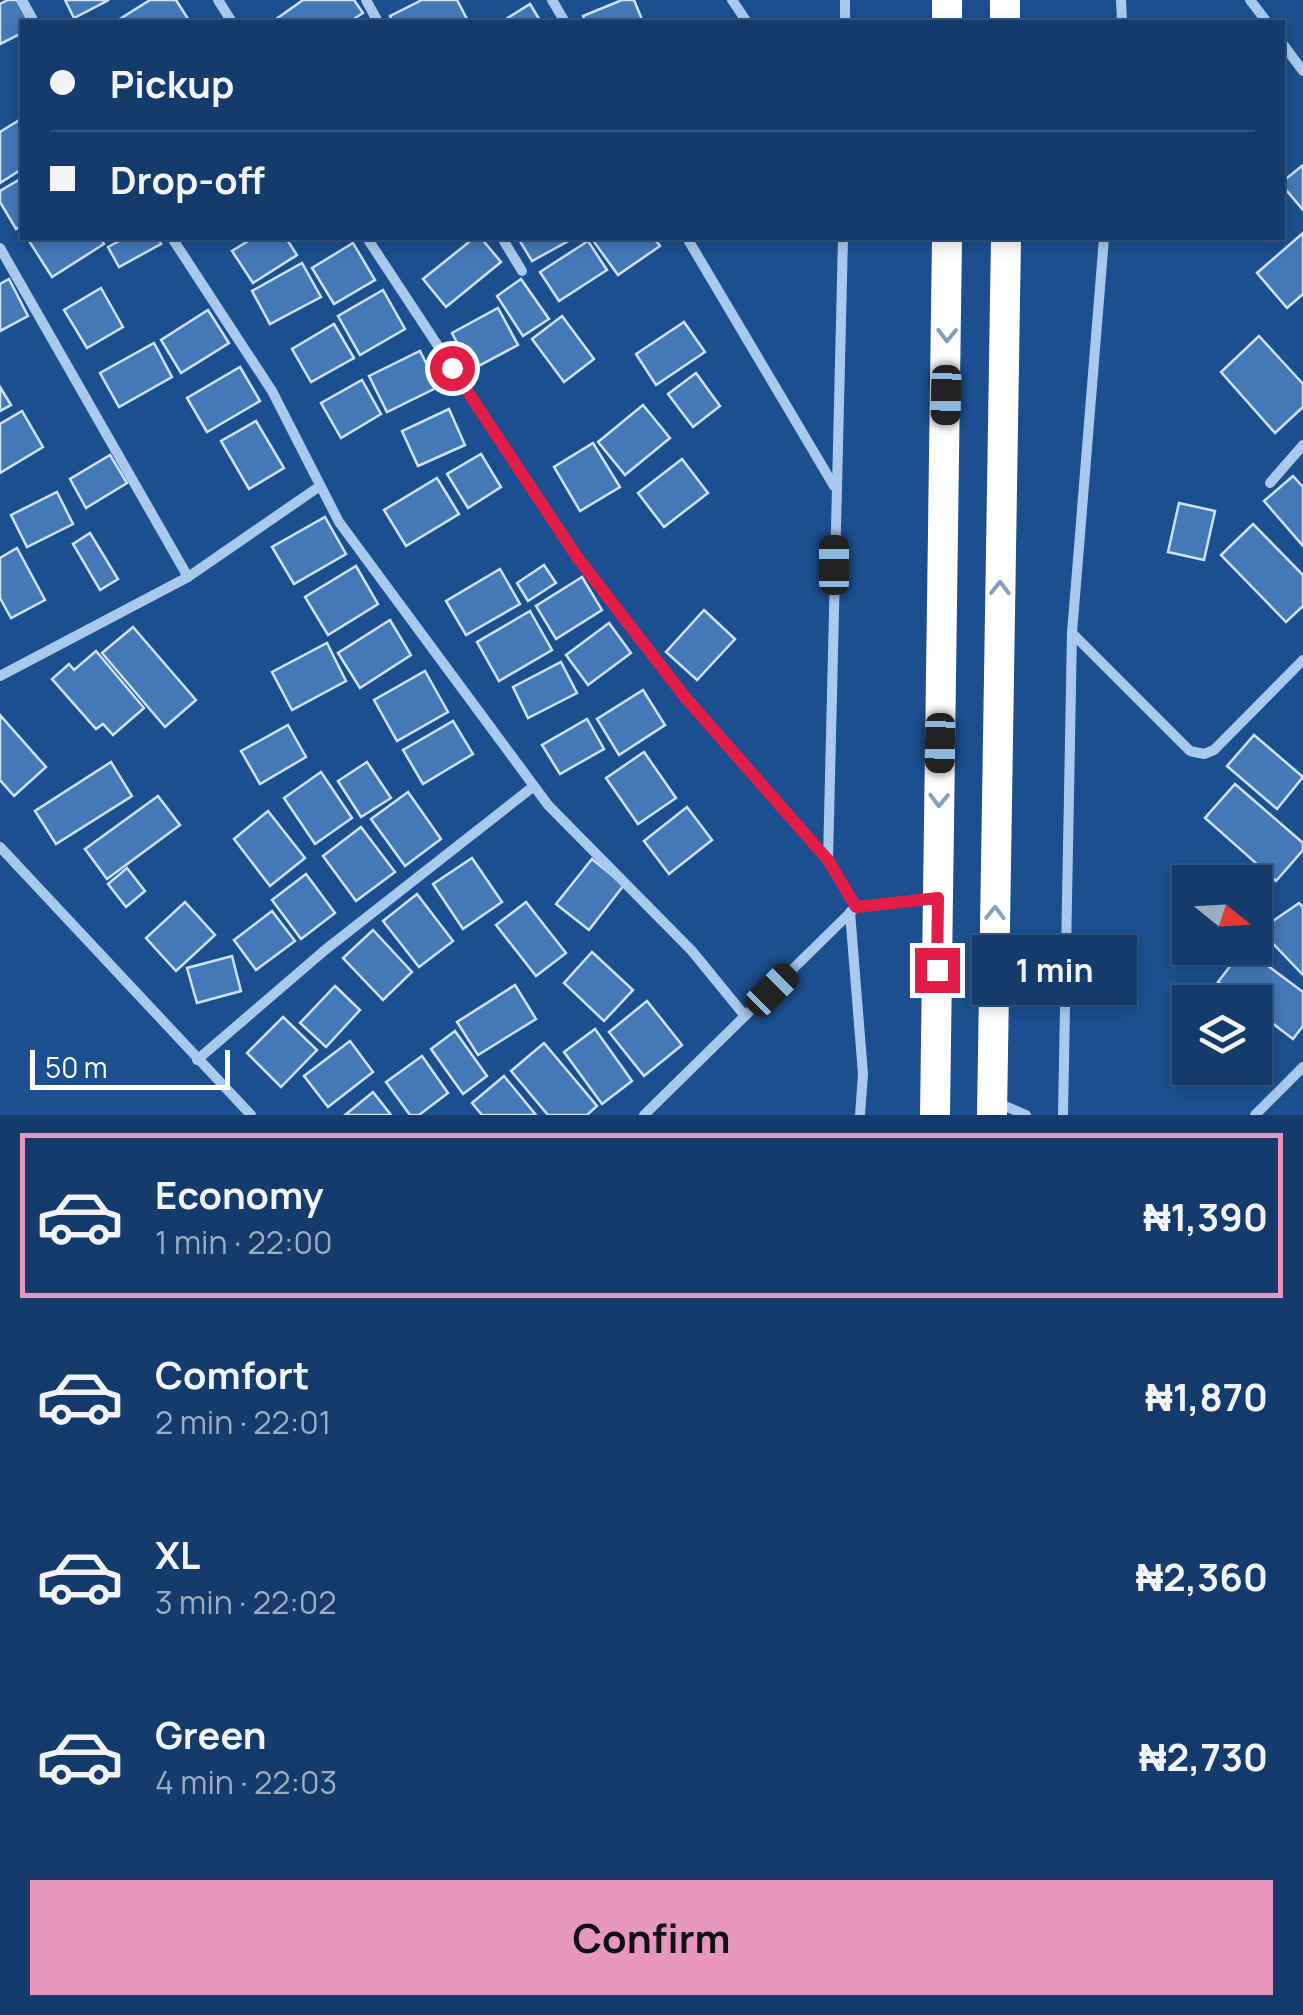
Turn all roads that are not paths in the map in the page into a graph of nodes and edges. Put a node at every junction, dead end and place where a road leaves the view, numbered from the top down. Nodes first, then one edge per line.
1 (1250, 0) edge
2 (1265, 20) edge
3 (1285, 47) edge
4 (1303, 71) edge
5 (173, 240) edge
6 (368, 240) edge
7 (503, 240) edge
8 (688, 240) edge
9 (843, 240) edge
10 (947, 240) edge
11 (1006, 240) edge
12 (1104, 240) edge
13 (0, 248) edge
14 (522, 271) dead end
15 (1303, 445) edge
16 (1270, 484) dead end
17 (320, 486) junction
18 (835, 487) junction
19 (188, 577) junction
20 (1072, 633) junction
21 (1303, 660) edge
22 (0, 676) edge
23 (534, 786) junction
24 (0, 848) edge
25 (828, 860) junction
26 (938, 898) junction
27 (853, 910) junction
28 (746, 1016) junction
29 (197, 1060) junction
30 (1303, 1066) edge
31 (992, 1108) edge
32 (251, 1115) edge
33 (644, 1115) edge
34 (860, 1115) edge
35 (936, 1115) edge
36 (1026, 1115) edge
37 (1062, 1115) edge
38 (1254, 1115) edge

1 - 2 street
3 - 4 street
5 - 17 street
6 - 25 street
7 - 14 street
8 - 18 street
9 - 18 street
10 -> 26 highway
31 -> 11 highway
12 - 20 street
13 - 19 street
15 - 16 street
17 - 19 street
17 - 23 street
18 - 25 street
19 - 22 street
20 - 21 street
20 - 37 street
23 - 28 street
23 - 29 street
24 - 29 street
25 - 27 street
26 - 27 street
26 - 35 highway
27 - 28 street
27 - 34 street
28 - 33 street
29 - 32 street
30 - 38 street
31 - 36 street

